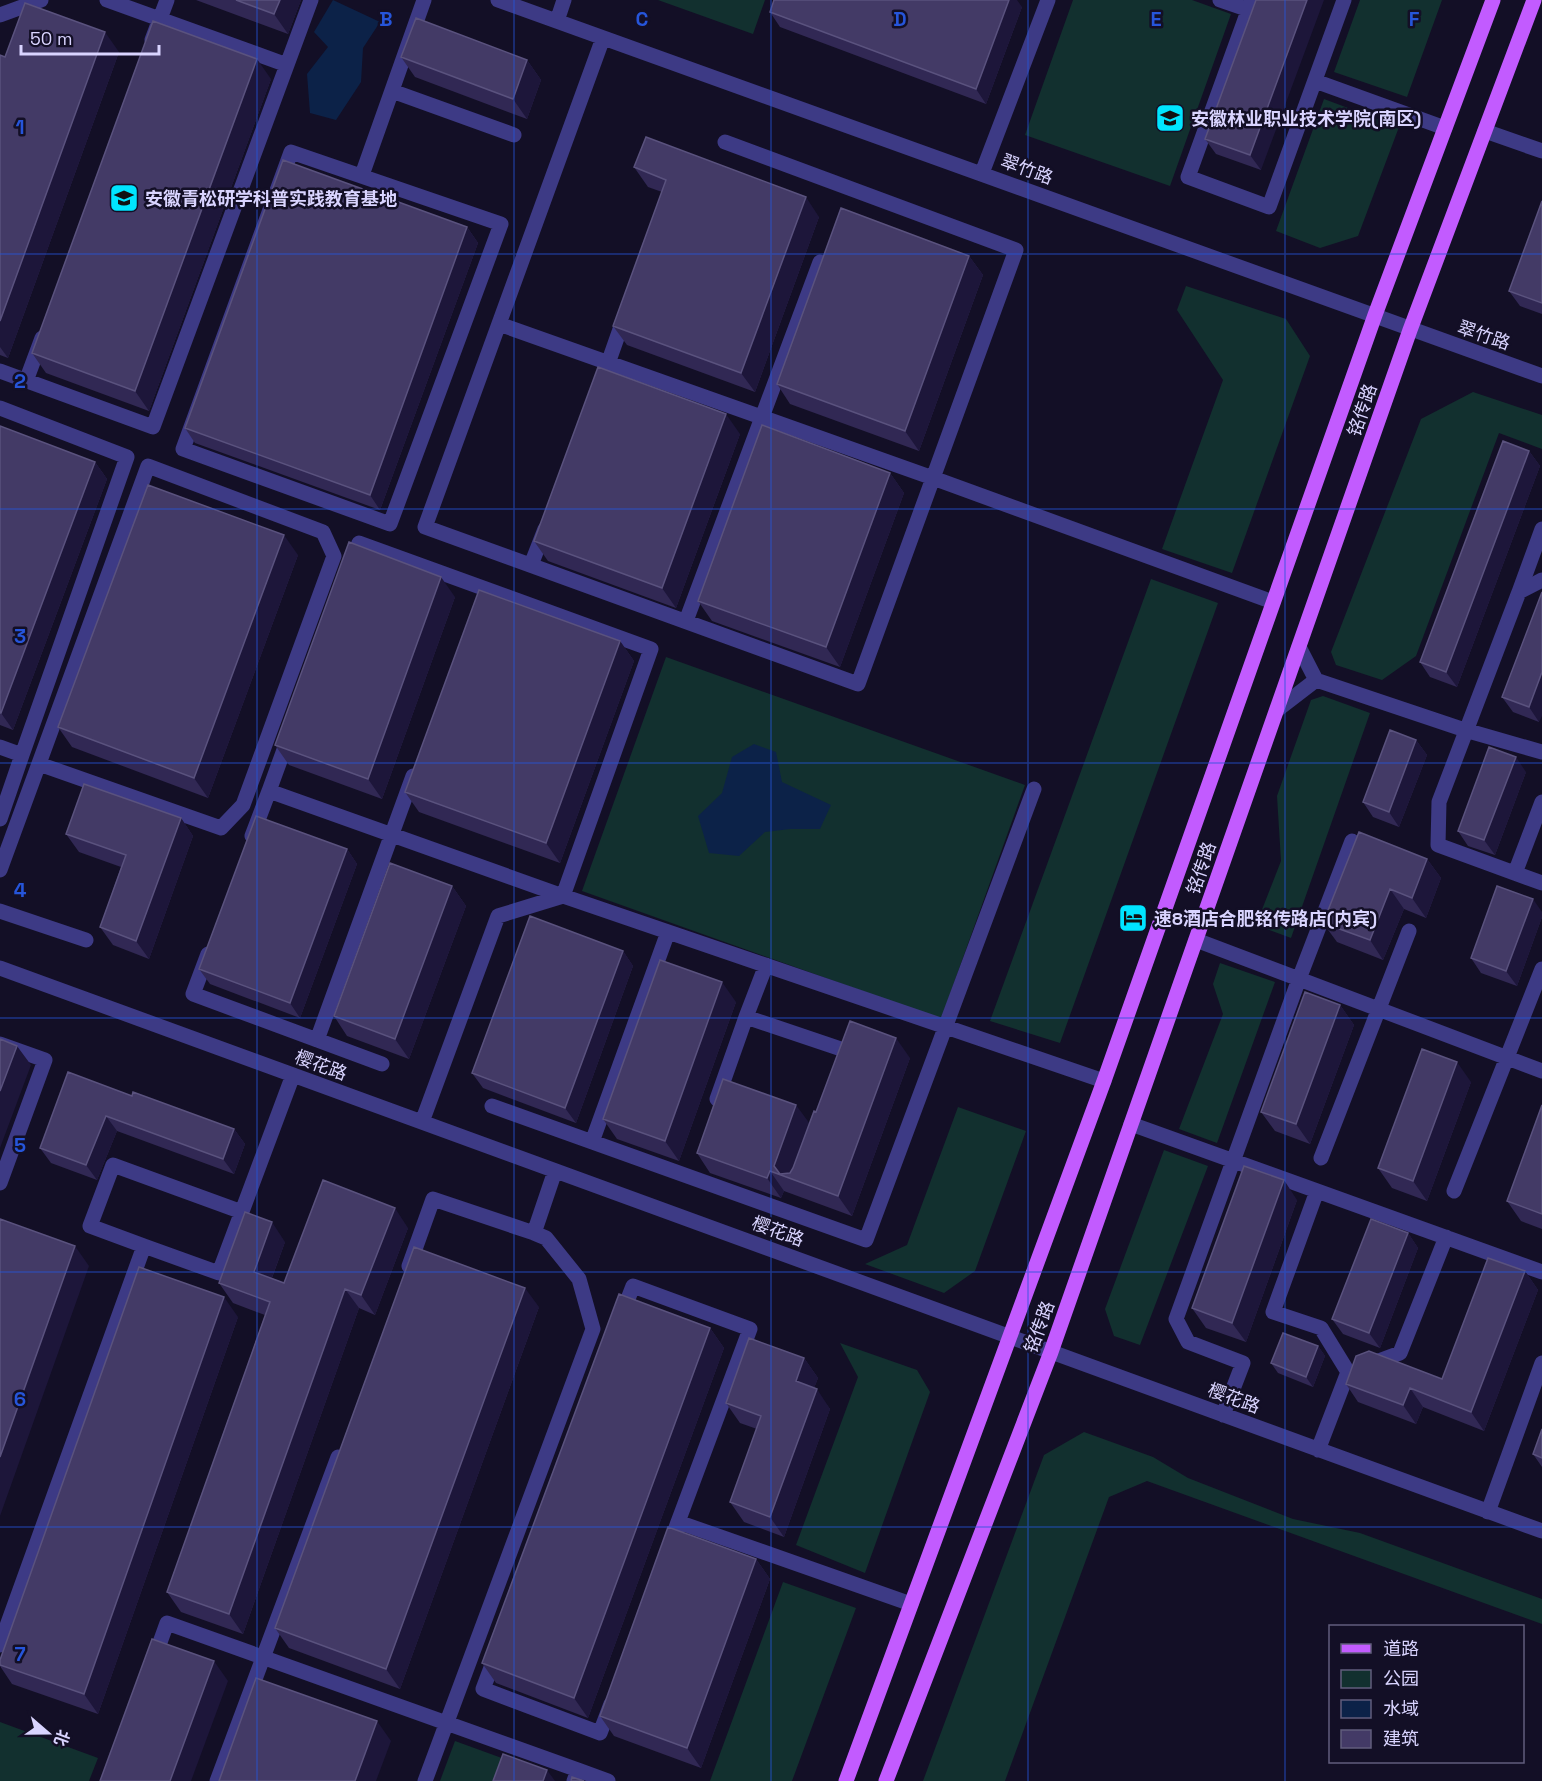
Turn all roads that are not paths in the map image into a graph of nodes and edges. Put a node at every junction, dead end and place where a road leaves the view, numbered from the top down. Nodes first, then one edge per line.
1 (41, 0) edge
2 (107, 0) edge
3 (167, 0) edge
4 (310, 0) edge
5 (424, 0) edge
6 (498, 0) edge
7 (564, 0) edge
8 (1048, 0) edge
9 (1220, 0) edge
10 (1344, 0) edge
11 (1493, 0) edge
12 (1534, 0) edge
13 (1250, 5) edge
14 (0, 15) edge
15 (160, 19) junction
16 (557, 21) junction
17 (603, 38) junction
18 (148, 52) edge
19 (287, 65) junction
20 (1314, 81) junction
21 (392, 91) junction
22 (1445, 128) junction
23 (1485, 131) junction
24 (514, 135) dead end
25 (725, 142) dead end
26 (1542, 151) edge
27 (981, 173) junction
28 (362, 175) junction
29 (820, 262) edge
30 (631, 298) edge
31 (1375, 315) junction
32 (499, 324) junction
33 (46, 326) edge
34 (1410, 330) junction
35 (608, 363) junction
36 (0, 371) edge
37 (1542, 376) edge
38 (26, 381) junction
39 (600, 384) edge
40 (0, 408) edge
41 (761, 417) junction
42 (933, 478) junction
43 (551, 512) edge
44 (1542, 529) edge
45 (531, 565) junction
46 (347, 577) edge
47 (1542, 580) edge
48 (1519, 592) junction
49 (1273, 602) junction
50 (686, 621) junction
51 (1299, 647) junction
52 (1316, 680) junction
53 (1277, 710) junction
54 (294, 723) edge
55 (1465, 730) junction
56 (0, 747) edge
57 (1542, 752) edge
58 (22, 755) junction
59 (39, 764) junction
60 (416, 767) edge
61 (1034, 789) dead end
62 (269, 790) junction
63 (1542, 802) edge
64 (0, 819) edge
65 (392, 834) junction
66 (1352, 841) dead end
67 (245, 855) edge
68 (0, 870) edge
69 (1515, 873) junction
70 (1542, 883) edge
71 (563, 896) junction
72 (0, 911) edge
73 (1409, 931) dead end
74 (668, 932) junction
75 (86, 940) dead end
76 (213, 940) edge
77 (1196, 940) junction
78 (766, 965) junction
79 (0, 968) edge
80 (1542, 969) edge
81 (1299, 979) junction
82 (1379, 1010) junction
83 (746, 1017) junction
84 (946, 1027) junction
85 (317, 1040) junction
86 (0, 1044) edge
87 (1507, 1058) junction
88 (382, 1064) dead end
89 (1542, 1071) edge
90 (839, 1073) edge
91 (293, 1075) junction
92 (1104, 1081) junction
93 (492, 1106) dead end
94 (710, 1118) edge
95 (422, 1122) junction
96 (1131, 1124) junction
97 (592, 1142) junction
98 (1321, 1158) dead end
99 (1234, 1161) junction
100 (555, 1171) junction
101 (0, 1183) edge
102 (1317, 1191) junction
103 (1454, 1191) dead end
104 (242, 1212) junction
105 (534, 1233) junction
106 (1446, 1237) junction
107 (144, 1246) junction
108 (1542, 1272) edge
109 (404, 1277) edge
110 (616, 1330) edge
111 (1008, 1336) junction
112 (1051, 1352) junction
113 (1542, 1363) edge
114 (1348, 1372) junction
115 (1222, 1415) junction
116 (342, 1445) edge
117 (1318, 1450) junction
118 (1488, 1512) junction
119 (678, 1522) junction
120 (1542, 1532) edge
121 (662, 1566) edge
122 (911, 1604) junction
123 (500, 1644) edge
124 (0, 1645) edge
125 (263, 1657) junction
126 (151, 1668) edge
127 (617, 1688) edge
128 (447, 1722) junction
129 (576, 1775) edge
130 (217, 1781) edge
131 (424, 1781) edge
132 (608, 1781) edge
133 (846, 1781) edge
134 (886, 1781) edge

1 - 14 street
2 - 15 street
3 - 15 street
4 - 19 street
5 - 21 street
6 - 16 street, 翠竹路
7 - 16 street
8 - 27 street
9 - 13 street
10 - 20 street
11 - 22 main road, 铭传路
12 - 23 main road, 铭传路
13 - 20 street
15 - 18 street
15 - 19 street
16 - 17 street, 翠竹路
17 - 27 street, 翠竹路
17 - 32 street
19 - 38 street
20 - 22 street
21 - 24 street
21 - 28 street
22 - 31 main road, 铭传路
23 - 26 street
23 - 34 main road, 铭传路
25 - 42 street
27 - 31 street, 翠竹路
28 - 28 street
29 - 41 street
30 - 35 street
31 - 34 street, 翠竹路
31 - 49 main road, 铭传路
32 - 35 street
32 - 45 street
33 - 38 street
34 - 37 street, 翠竹路
34 - 51 main road, 铭传路
35 - 39 street
35 - 41 street
36 - 38 street
40 - 58 street
41 - 42 street
41 - 50 street
42 - 49 street
42 - 50 street
43 - 45 street
44 - 48 street
45 - 50 street
46 - 71 street
47 - 48 street
48 - 55 street
49 - 92 main road, 铭传路
51 - 52 street
51 - 53 main road, 铭传路
52 - 53 street
52 - 55 street
53 - 77 main road, 铭传路
54 - 62 street
55 - 57 street
55 - 69 street
56 - 58 street
58 - 64 street
59 - 59 street
59 - 68 street
60 - 65 street
61 - 84 street
62 - 65 street
62 - 67 street
63 - 69 street
65 - 71 street
65 - 85 street
66 - 81 street
69 - 70 street
71 - 74 street
71 - 95 street
72 - 75 street
73 - 82 street
74 - 78 street
74 - 97 street
76 - 85 street
77 - 81 street
77 - 96 main road, 铭传路
78 - 83 street
78 - 84 street
79 - 91 street, 樱花路
80 - 87 street
81 - 82 street
81 - 99 street
82 - 87 street
82 - 98 street
83 - 90 street
83 - 94 street
84 - 92 street
84 - 97 street
85 - 88 street
86 - 101 street
87 - 89 street
87 - 103 street
91 - 95 street, 樱花路
91 - 104 street
92 - 111 main road, 铭传路
93 - 97 street
95 - 100 street, 樱花路
96 - 99 street
96 - 112 main road, 铭传路
99 - 102 street
99 - 115 street
100 - 105 street
100 - 111 street, 樱花路
102 - 106 street
102 - 114 street
104 - 107 street
104 - 107 street
105 - 109 street
105 - 128 street
106 - 108 street
106 - 114 street
107 - 124 street
110 - 119 street
111 - 112 street, 樱花路
111 - 122 main road, 铭传路
112 - 115 street, 樱花路
112 - 134 main road, 铭传路
113 - 118 street
114 - 117 street
115 - 117 street, 樱花路
116 - 125 street
117 - 118 street, 樱花路
118 - 120 street, 樱花路
119 - 121 street
119 - 122 street
122 - 133 main road, 铭传路
123 - 127 street
125 - 126 street
125 - 128 street
125 - 130 street
128 - 129 street
128 - 131 street
129 - 132 street

